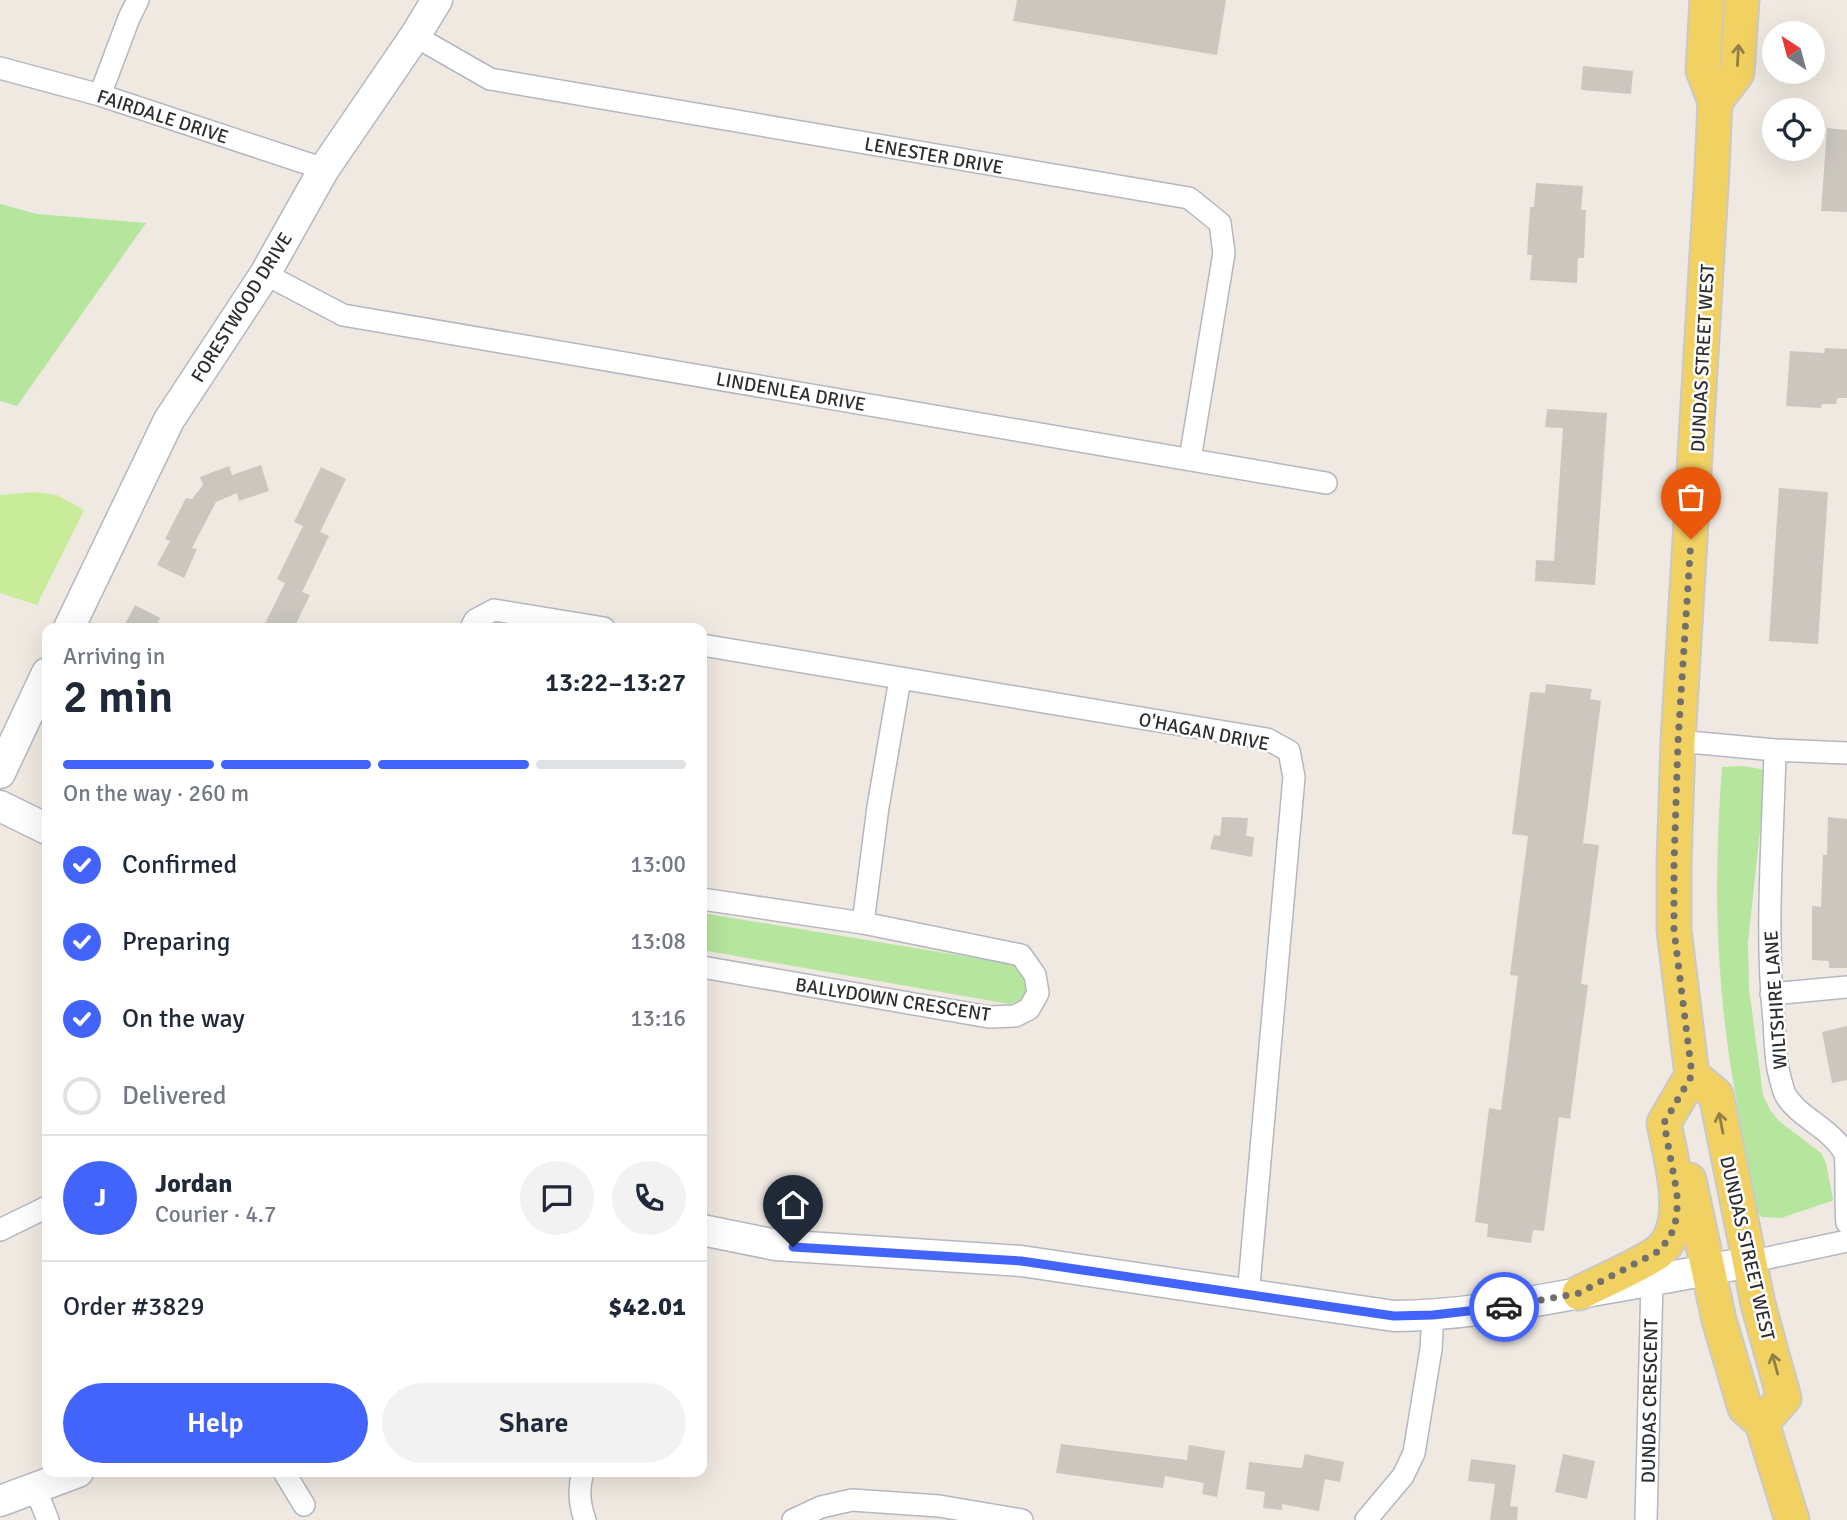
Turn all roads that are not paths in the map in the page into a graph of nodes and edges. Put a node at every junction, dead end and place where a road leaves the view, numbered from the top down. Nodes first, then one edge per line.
1 (138, 0) edge
2 (437, 0) edge
3 (1707, 0) edge
4 (1742, 0) edge
5 (415, 36) junction
6 (0, 68) edge
7 (100, 95) junction
8 (1715, 102) junction
9 (324, 169) junction
10 (265, 274) junction
11 (1190, 459) junction
12 (1326, 482) dead end
13 (71, 623) edge
14 (474, 623) edge
15 (573, 623) edge
16 (707, 646) edge
17 (900, 678) junction
18 (42, 684) edge
19 (1678, 741) junction
20 (1775, 750) junction
21 (1847, 753) edge
22 (0, 774) edge
23 (0, 806) edge
24 (42, 827) edge
25 (707, 901) edge
26 (863, 923) junction
27 (707, 968) edge
28 (1847, 987) edge
29 (1771, 994) junction
30 (1684, 1089) junction
31 (42, 1209) edge
32 (1847, 1223) edge
33 (0, 1230) edge
34 (707, 1231) edge
35 (1847, 1241) edge
36 (1749, 1262) junction
37 (1709, 1270) junction
38 (1652, 1281) junction
39 (1579, 1293) junction
40 (1248, 1296) junction
41 (1433, 1315) junction
42 (1762, 1423) junction
43 (64, 1477) edge
44 (287, 1477) edge
45 (581, 1477) edge
46 (34, 1488) junction
47 (0, 1501) edge
48 (304, 1505) dead end
49 (48, 1520) edge
50 (585, 1520) edge
51 (793, 1520) edge
52 (1022, 1520) edge
53 (1366, 1520) edge
54 (1646, 1520) edge
55 (1792, 1520) edge

1 - 7 street
2 - 5 street, FORESTWOOD DRIVE
3 - 8 main road, DUNDAS STREET WEST
8 -> 4 main road
5 - 9 street, FORESTWOOD DRIVE
5 - 11 street, LENESTER DRIVE
6 - 7 street, FAIRDALE DRIVE
7 - 9 street, FAIRDALE DRIVE
8 - 19 main road, DUNDAS STREET WEST
9 - 10 street, FORESTWOOD DRIVE
10 - 11 street, LINDENLEA DRIVE
10 - 13 street, FORESTWOOD DRIVE
11 - 12 street, LINDENLEA DRIVE
14 - 15 street
16 - 17 street, O'HAGAN DRIVE
17 - 26 street
17 - 40 street, O'HAGAN DRIVE
18 - 22 street
19 - 20 street
19 - 30 main road, DUNDAS STREET WEST
20 - 21 street
20 - 29 street, WILTSHIRE LANE
23 - 24 street
25 - 26 street, BALLYDOWN CRESCENT
26 - 27 street, BALLYDOWN CRESCENT
28 - 29 street
29 - 32 street, WILTSHIRE LANE
36 -> 30 main road, DUNDAS STREET WEST
30 - 37 main road, DUNDAS STREET WEST
30 - 39 main road
31 - 33 street
34 - 40 street
35 - 36 street
36 - 37 street
42 -> 36 main road, DUNDAS STREET WEST
37 - 38 street
37 - 42 main road, DUNDAS STREET WEST
38 - 39 street
38 - 54 street, DUNDAS CRESCENT
39 - 41 street
40 - 41 street
41 - 53 street
42 - 55 main road, DUNDAS STREET WEST
43 - 46 street
44 - 48 street
45 - 50 street
46 - 47 street
46 - 49 street
51 - 52 street

